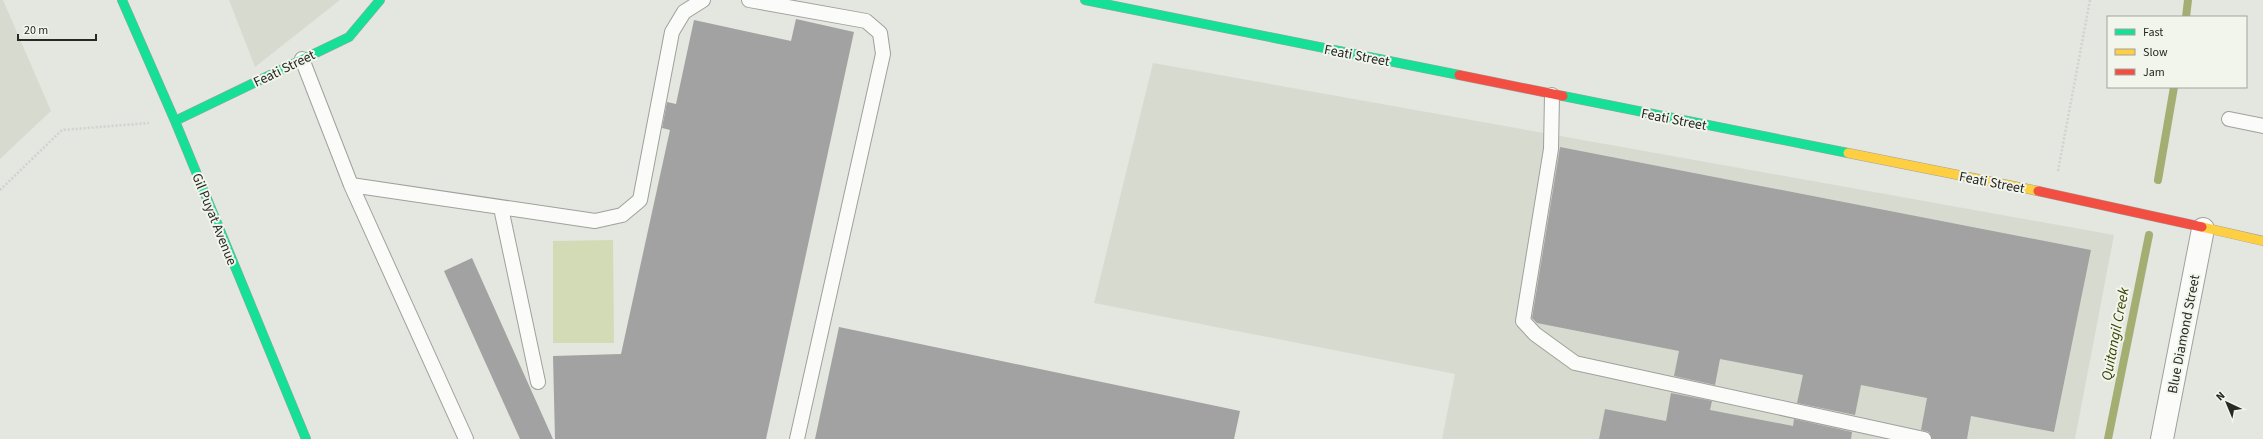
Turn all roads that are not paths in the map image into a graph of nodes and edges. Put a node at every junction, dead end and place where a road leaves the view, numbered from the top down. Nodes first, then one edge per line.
1 (122, 0) edge
2 (380, 0) edge
3 (703, 0) edge
4 (749, 0) edge
5 (1085, 0) edge
6 (302, 59) junction
7 (1552, 95) junction
8 (2230, 119) dead end
9 (175, 120) junction
10 (2263, 126) edge
11 (351, 185) junction
12 (501, 208) junction
13 (2204, 229) junction
14 (2263, 241) edge
15 (538, 382) dead end
16 (306, 439) edge
17 (466, 439) edge
18 (797, 439) edge
19 (1924, 439) edge
20 (2162, 439) edge

1 - 9 street, Gil Puyat Avenue
2 - 6 street, Feati Street
3 - 12 lane
4 - 18 lane
5 - 7 street, Feati Street
6 - 9 street, Feati Street
6 - 11 lane
7 - 13 street, Feati Street
7 - 19 lane
8 - 10 lane
9 - 16 street, Gil Puyat Avenue
11 - 12 lane
11 - 17 lane
12 - 15 lane
13 - 14 street, Feati Street
13 - 20 street, Blue Diamond Street

